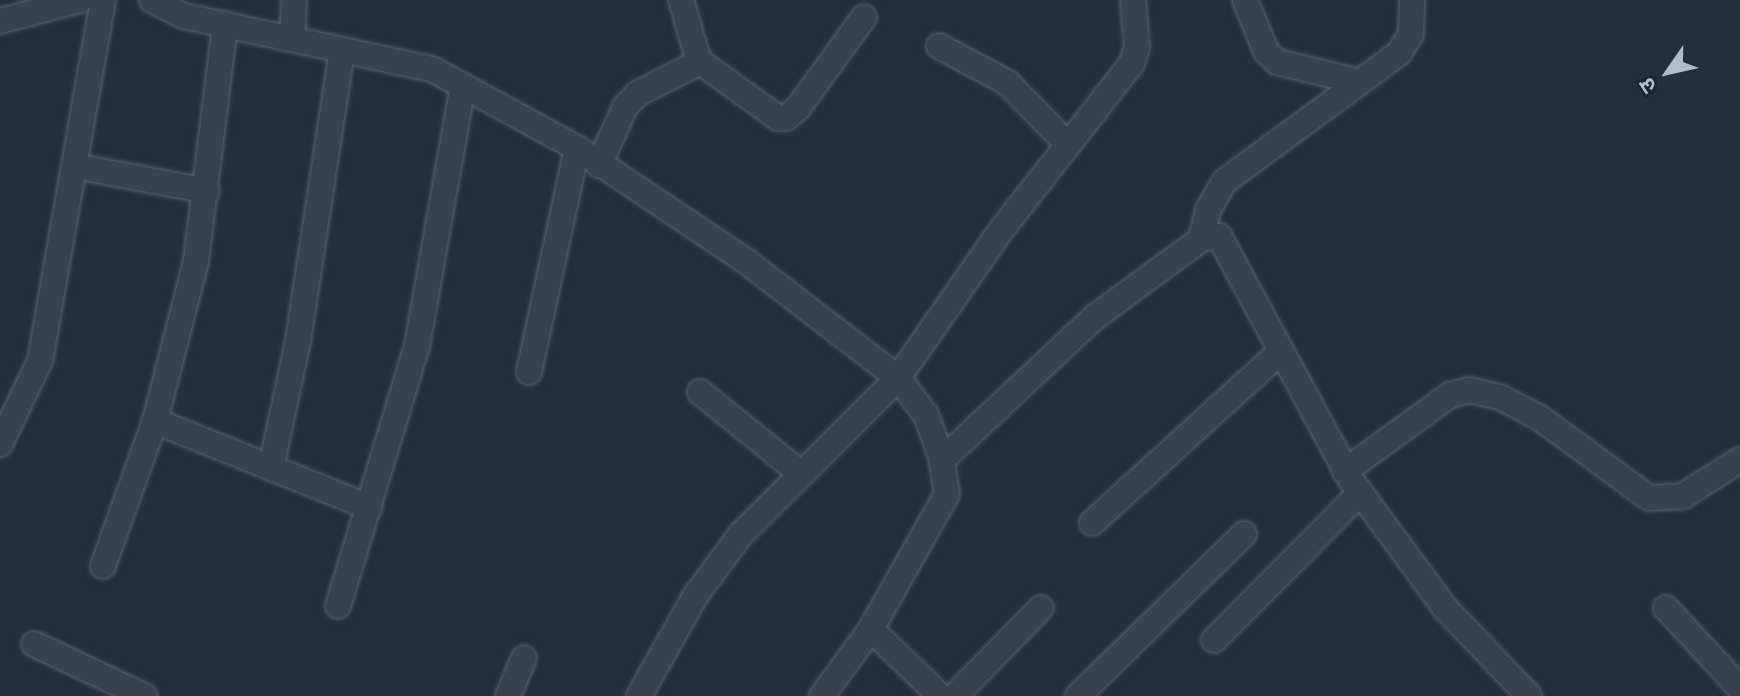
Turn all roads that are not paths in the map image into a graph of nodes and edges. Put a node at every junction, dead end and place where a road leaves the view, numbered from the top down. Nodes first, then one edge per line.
1 (80, 0) edge
2 (103, 0) edge
3 (152, 0) edge
4 (294, 0) edge
5 (681, 0) edge
6 (1133, 0) edge
7 (1245, 0) edge
8 (1412, 0) edge
9 (864, 17) dead end
10 (0, 21) edge
11 (225, 24) junction
12 (292, 39) junction
13 (939, 46) dead end
14 (342, 50) junction
15 (696, 59) junction
16 (1360, 82) junction
17 (463, 86) junction
18 (1068, 145) junction
19 (577, 148) junction
20 (599, 165) junction
21 (74, 166) junction
22 (207, 191) junction
23 (1201, 239) junction
24 (1280, 352) junction
25 (529, 372) dead end
26 (898, 378) junction
27 (700, 392) dead end
28 (155, 421) junction
29 (0, 444) edge
30 (942, 460) junction
31 (1740, 460) edge
32 (271, 468) junction
33 (1345, 471) junction
34 (800, 473) junction
35 (1360, 493) junction
36 (369, 507) junction
37 (1092, 523) dead end
38 (1244, 534) dead end
39 (103, 566) dead end
40 (338, 606) dead end
41 (1041, 608) dead end
42 (1666, 608) dead end
43 (871, 629) junction
44 (1214, 640) dead end
45 (34, 644) dead end
46 (524, 658) dead end
47 (1740, 688) edge
48 (144, 696) edge
49 (508, 696) edge
50 (639, 696) edge
51 (822, 696) edge
52 (940, 696) edge
53 (955, 696) edge
54 (1078, 696) edge
55 (1529, 696) edge

1 - 10 street
2 - 21 street
3 - 11 street
4 - 12 street
5 - 15 street
6 - 18 street
7 - 16 street
8 - 16 street
9 - 15 street
11 - 12 street
11 - 22 street
12 - 14 street
13 - 18 street
14 - 17 street
14 - 32 street
15 - 20 street
16 - 23 street
17 - 19 street
17 - 36 street
18 - 26 street
19 - 20 street
19 - 25 street
20 - 26 street
21 - 22 street
21 - 29 street
22 - 28 street
23 - 24 street
23 - 30 street
24 - 33 street
24 - 37 street
26 - 30 street
26 - 34 street
27 - 34 street
28 - 32 street
28 - 39 street
30 - 43 street
31 - 33 street
32 - 36 street
33 - 35 street
34 - 50 street
35 - 44 street
35 - 55 street
36 - 40 street
38 - 54 street
41 - 53 street
42 - 47 street
43 - 51 street
43 - 52 street
45 - 48 street
46 - 49 street

